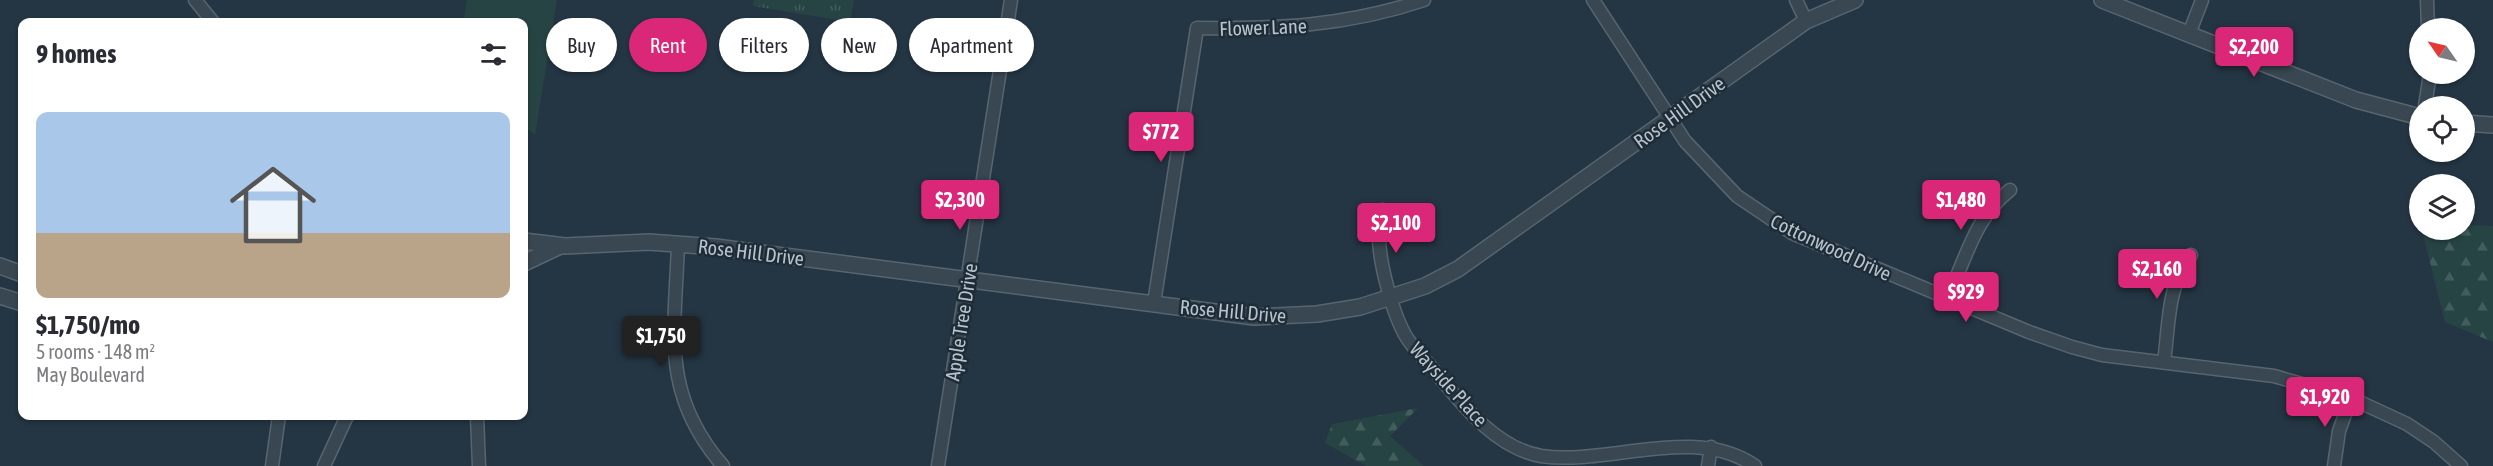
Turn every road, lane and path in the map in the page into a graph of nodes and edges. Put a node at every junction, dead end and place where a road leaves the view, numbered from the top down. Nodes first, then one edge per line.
1 (1011, 0) edge
2 (1424, 0) edge
3 (1593, 0) edge
4 (1796, 0) edge
5 (1855, 0) edge
6 (2102, 0) edge
7 (2202, 0) edge
8 (2427, 0) edge
9 (201, 2) edge
10 (211, 18) edge
11 (2428, 18) edge
12 (1806, 21) junction
13 (2189, 34) junction
14 (2409, 114) edge
15 (1670, 119) junction
16 (2475, 124) edge
17 (2493, 125) edge
18 (2010, 190) dead end
19 (1383, 210) dead end
20 (528, 242) edge
21 (678, 244) junction
22 (560, 246) junction
23 (2191, 255) dead end
24 (528, 261) edge
25 (0, 266) edge
26 (18, 273) edge
27 (968, 280) junction
28 (0, 296) edge
29 (1390, 297) junction
30 (1947, 299) junction
31 (18, 302) edge
32 (1154, 303) junction
33 (2164, 362) junction
34 (2351, 398) junction
35 (278, 420) edge
36 (345, 420) edge
37 (477, 420) edge
38 (1711, 447) junction
39 (272, 466) edge
40 (324, 466) edge
41 (479, 466) edge
42 (723, 466) edge
43 (938, 466) edge
44 (1708, 466) edge
45 (1755, 466) edge
46 (2334, 466) edge
47 (2461, 466) edge

1 - 27 street, Apple Tree Drive
2 - 32 street, Flower Lane
3 - 15 street, Cottonwood Drive
4 - 12 street
5 - 12 street, Rose Hill Drive
6 - 13 street
7 - 13 street
8 - 11 street
9 - 10 street
12 - 15 street, Rose Hill Drive
13 - 14 street
15 - 29 street, Rose Hill Drive
15 - 30 street, Cottonwood Drive
16 - 17 street
18 - 30 street
19 - 29 street, Wayside Place
20 - 22 street, Rose Hill Drive
21 - 22 street, Rose Hill Drive
21 - 27 street, Rose Hill Drive
21 - 42 street
22 - 24 street, Rose Hill Drive
23 - 33 street
25 - 26 street
27 - 32 street, Rose Hill Drive
27 - 43 street, Apple Tree Drive
28 - 31 street
29 - 32 street, Rose Hill Drive
29 - 38 street, Wayside Place
30 - 33 street, Cottonwood Drive
33 - 34 street, Cottonwood Drive
34 - 46 street
34 - 47 street, Cottonwood Drive
35 - 39 street
36 - 40 street
37 - 41 street
38 - 44 street
38 - 45 street, Wayside Place

